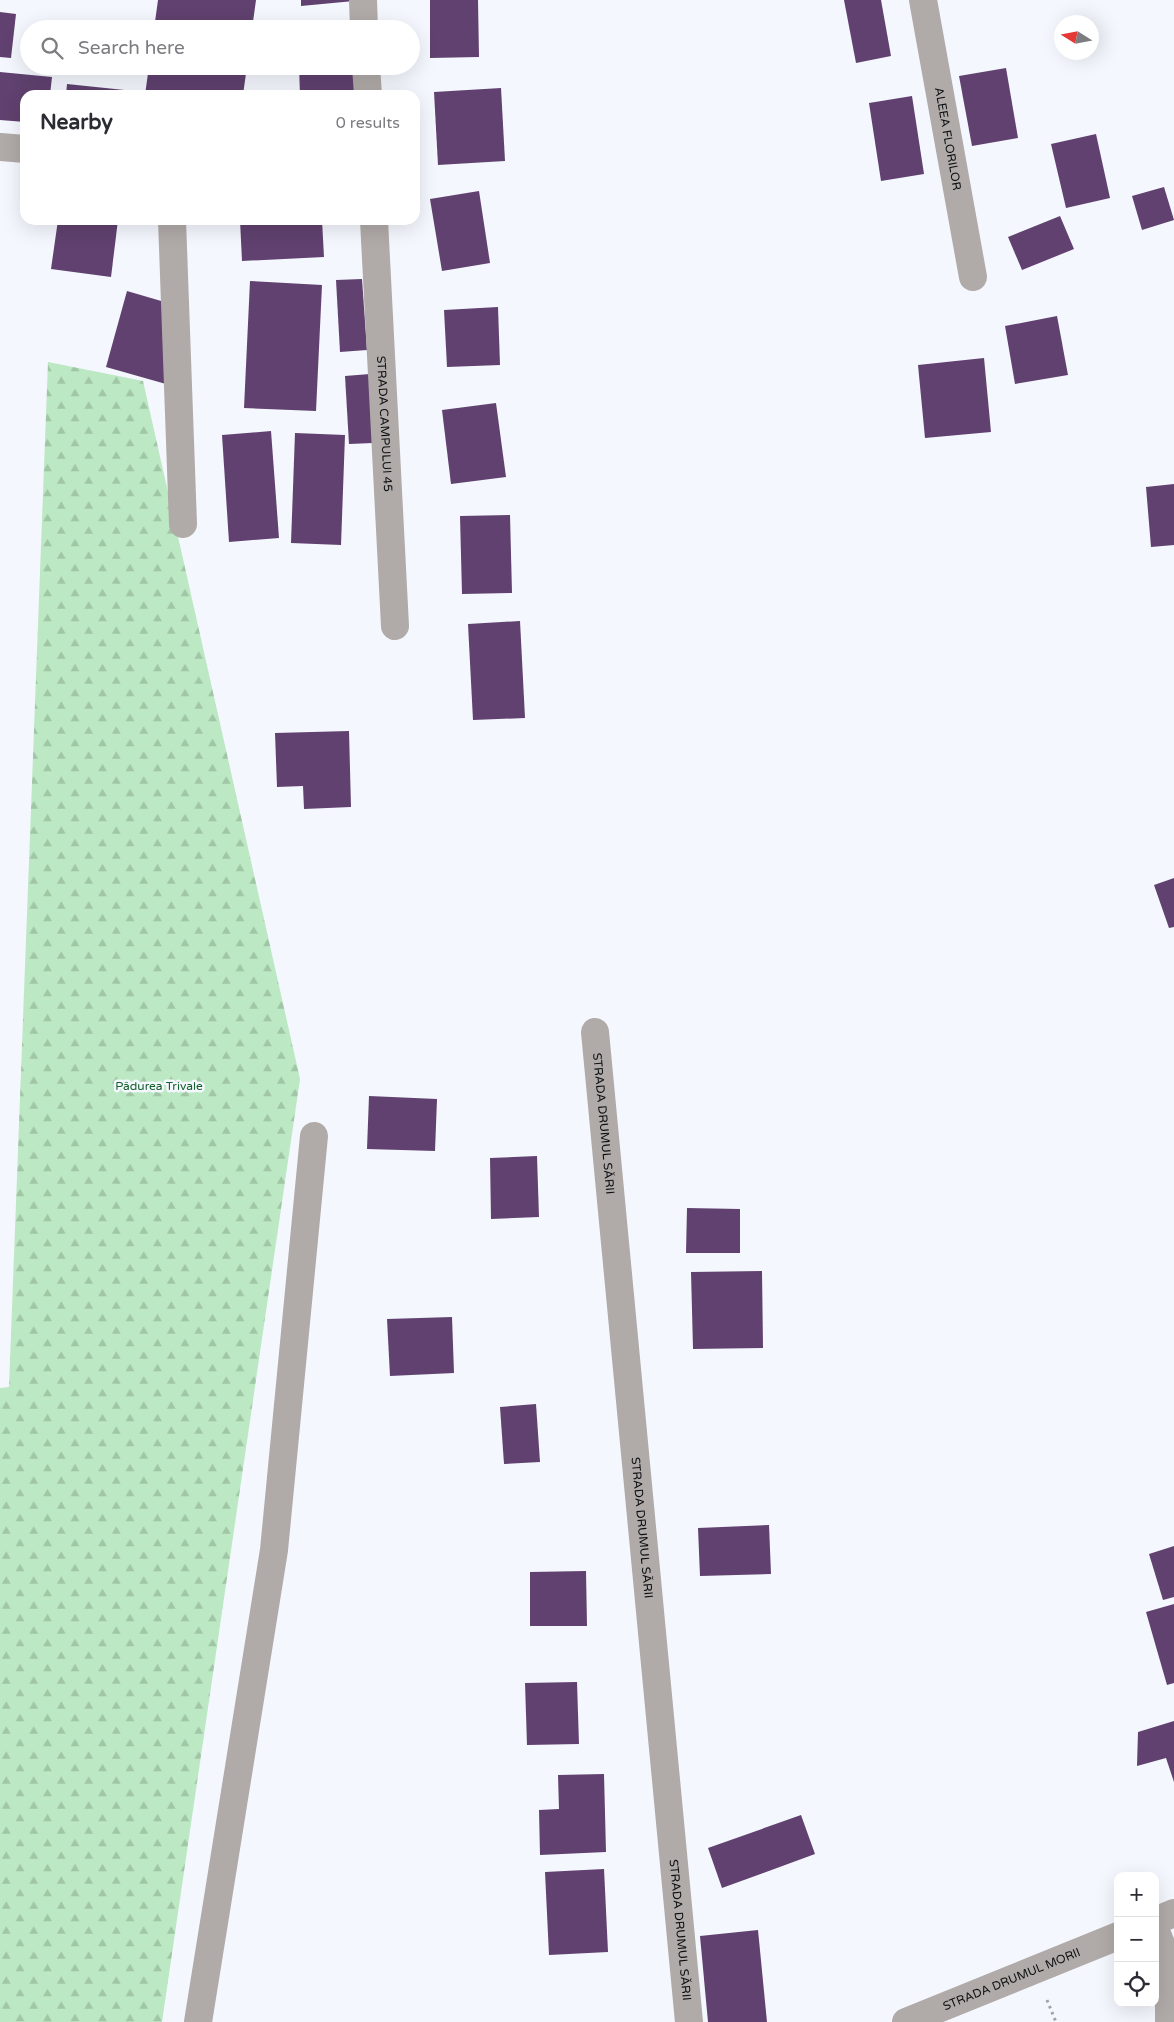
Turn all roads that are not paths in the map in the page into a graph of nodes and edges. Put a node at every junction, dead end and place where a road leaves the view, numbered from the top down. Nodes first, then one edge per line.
1 (363, 0) edge
2 (923, 0) edge
3 (364, 20) edge
4 (367, 75) edge
5 (368, 90) edge
6 (0, 147) edge
7 (20, 149) edge
8 (172, 225) edge
9 (374, 225) edge
10 (973, 277) dead end
11 (183, 524) dead end
12 (395, 626) dead end
13 (595, 1032) dead end
14 (314, 1136) dead end
15 (1174, 1913) edge
16 (1159, 1919) edge
17 (1159, 1937) edge
18 (1114, 1938) edge
19 (198, 2022) edge
20 (689, 2022) edge
21 (906, 2022) edge
22 (1169, 2022) edge

1 - 3 street
2 - 10 street, ALEEA FLORILOR
4 - 5 street
6 - 7 street
8 - 11 street
9 - 12 street, STRADA CAMPULUI 45
13 - 20 street, STRADA DRUMUL SĂRII
14 - 19 street
15 - 16 street
17 - 22 street
18 - 21 street, STRADA DRUMUL MORII

